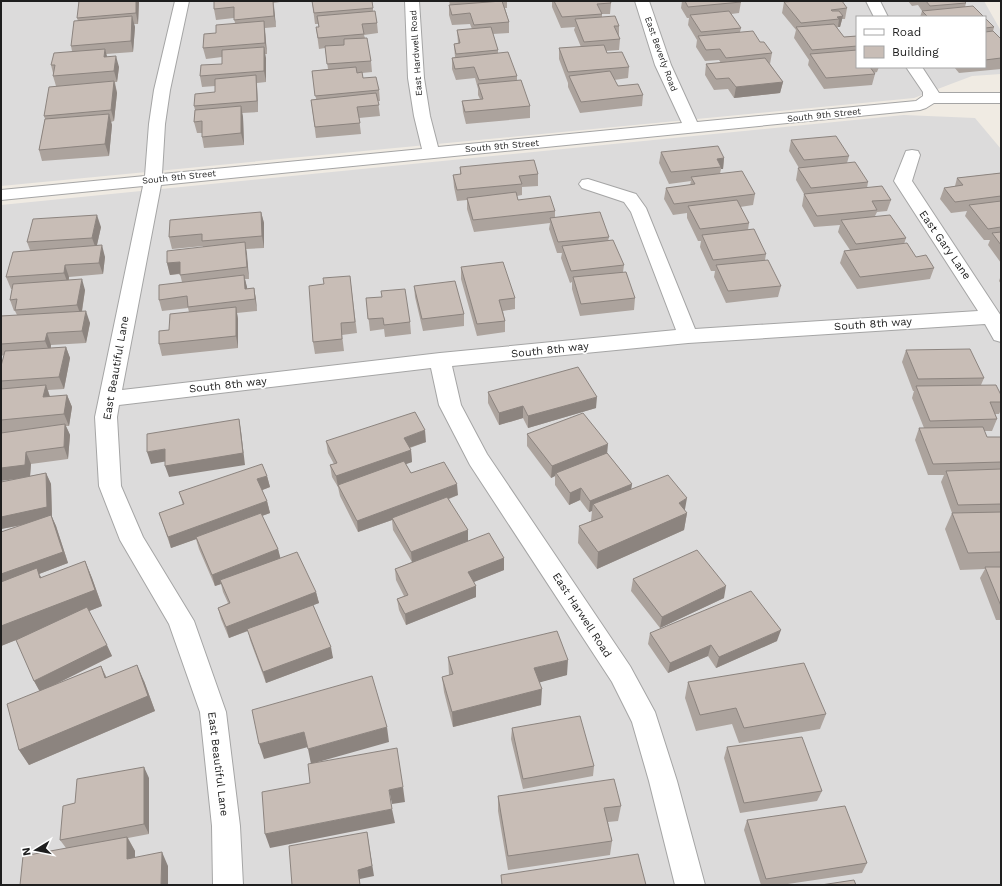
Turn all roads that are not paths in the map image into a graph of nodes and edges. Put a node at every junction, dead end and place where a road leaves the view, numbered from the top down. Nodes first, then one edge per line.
1 (182, 1) edge
2 (412, 1) edge
3 (642, 1) edge
4 (873, 1) edge
5 (880, 16) edge
6 (915, 68) edge
7 (931, 98) junction
8 (1001, 98) edge
9 (692, 128) junction
10 (431, 152) junction
11 (912, 155) dead end
12 (153, 180) junction
13 (588, 184) dead end
14 (1, 195) edge
15 (996, 326) edge
16 (688, 336) junction
17 (440, 360) junction
18 (109, 399) junction
19 (228, 885) edge
20 (690, 885) edge

1 - 12 street, East Beautiful Lane
2 - 10 street, East Hardwell Road
3 - 9 street, East Beverly Road
4 - 5 street
6 - 7 street
7 - 8 street, South 9th Street
7 - 9 street, South 9th Street
9 - 10 street, South 9th Street
10 - 12 street, South 9th Street
11 - 15 street, East Gary Lane
12 - 14 street, South 9th Street
12 - 18 street, East Beautiful Lane
13 - 16 street
15 - 16 street, South 8th way
16 - 17 street, South 8th way
17 - 18 street, South 8th way
17 - 20 street, East Harwell Road
18 - 19 street, East Beautiful Lane

